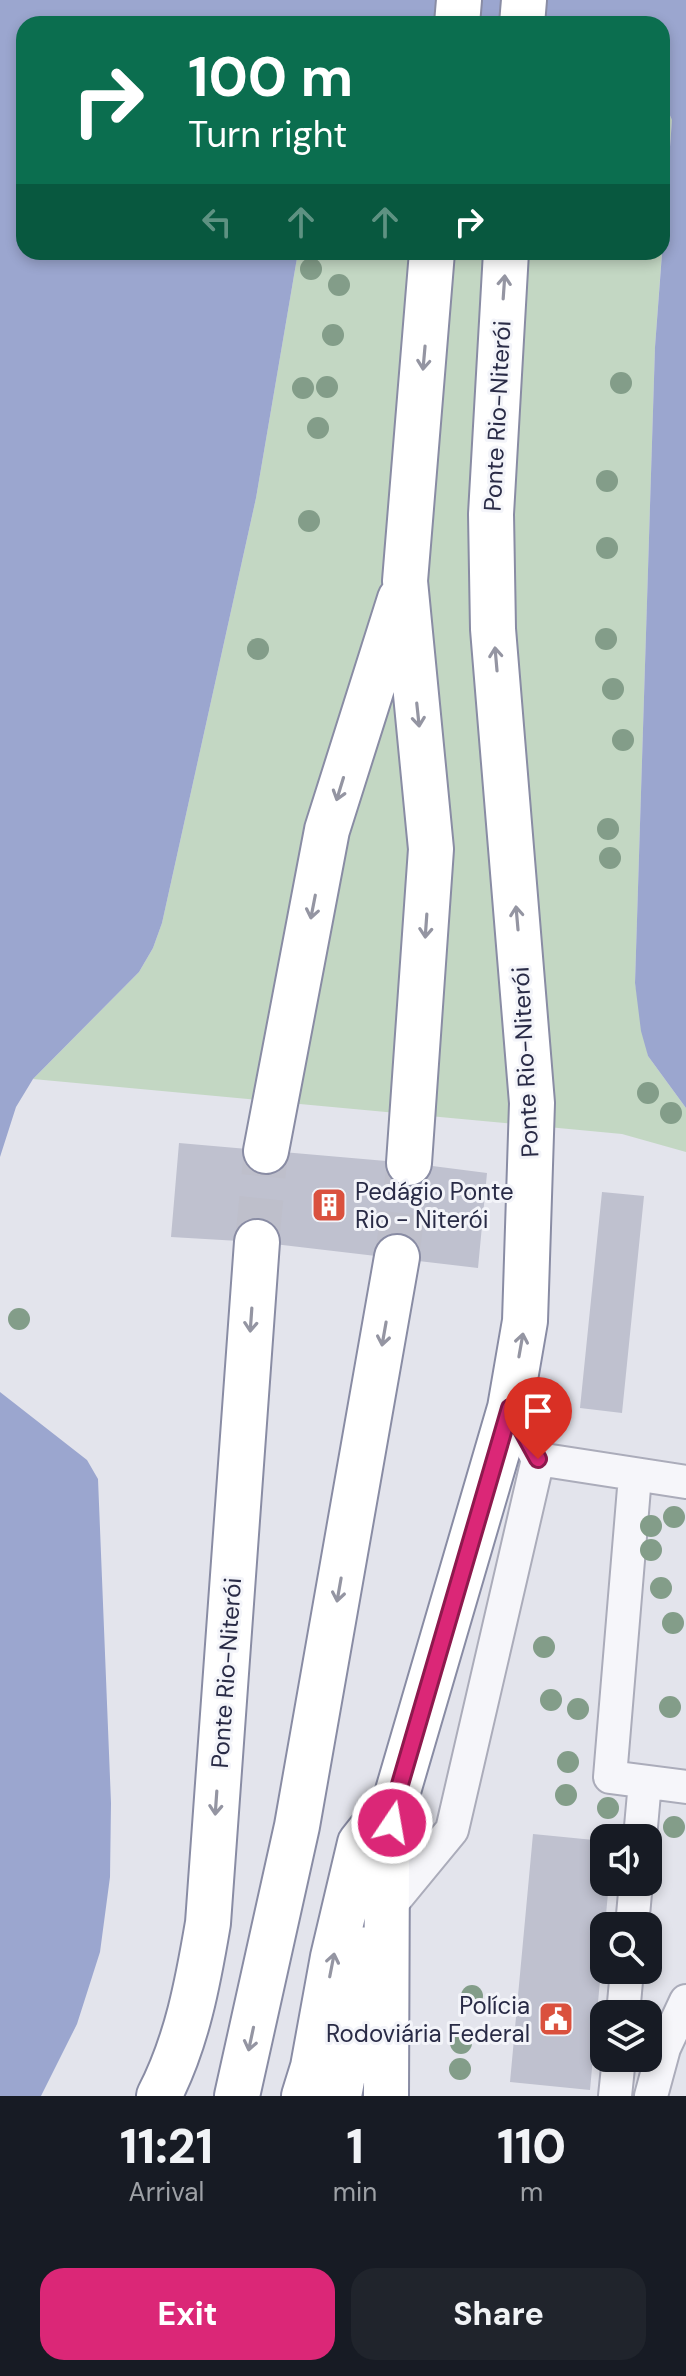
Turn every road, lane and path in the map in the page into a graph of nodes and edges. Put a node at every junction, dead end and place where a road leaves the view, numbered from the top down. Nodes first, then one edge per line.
1 (431, 260) edge
2 (506, 260) edge
3 (405, 581) junction
4 (266, 1151) tunnel mouth
5 (409, 1163) tunnel mouth
6 (257, 1242) tunnel mouth
7 (397, 1257) tunnel mouth
8 (510, 1408) junction
9 (538, 1459) junction
10 (635, 1476) junction
11 (686, 1482) edge
12 (645, 1782) junction
13 (686, 1787) edge
14 (396, 1798) junction
15 (641, 1824) edge
16 (387, 1849) junction
17 (387, 1909) junction
18 (686, 2001) edge
19 (618, 2072) edge
20 (159, 2096) edge
21 (237, 2096) edge
22 (304, 2096) edge
23 (339, 2096) edge
24 (386, 2096) edge
25 (615, 2096) edge
26 (651, 2096) edge

1 -> 3 highway
8 -> 2 highway, Ponte Rio-Niterói
3 -> 4 highway
3 -> 5 highway
6 -> 20 highway, Ponte Rio-Niterói
7 -> 21 highway
8 - 9 lane
8 - 14 highway, Ponte Rio-Niterói
9 - 10 lane
9 - 17 lane
10 - 11 lane
10 - 12 lane
12 - 13 lane
12 - 15 lane
14 - 16 highway, Ponte Rio-Niterói
22 -> 14 highway
16 - 17 highway, Ponte Rio-Niterói
16 - 23 highway
17 - 24 highway, Ponte Rio-Niterói
18 - 26 lane
19 - 25 lane

